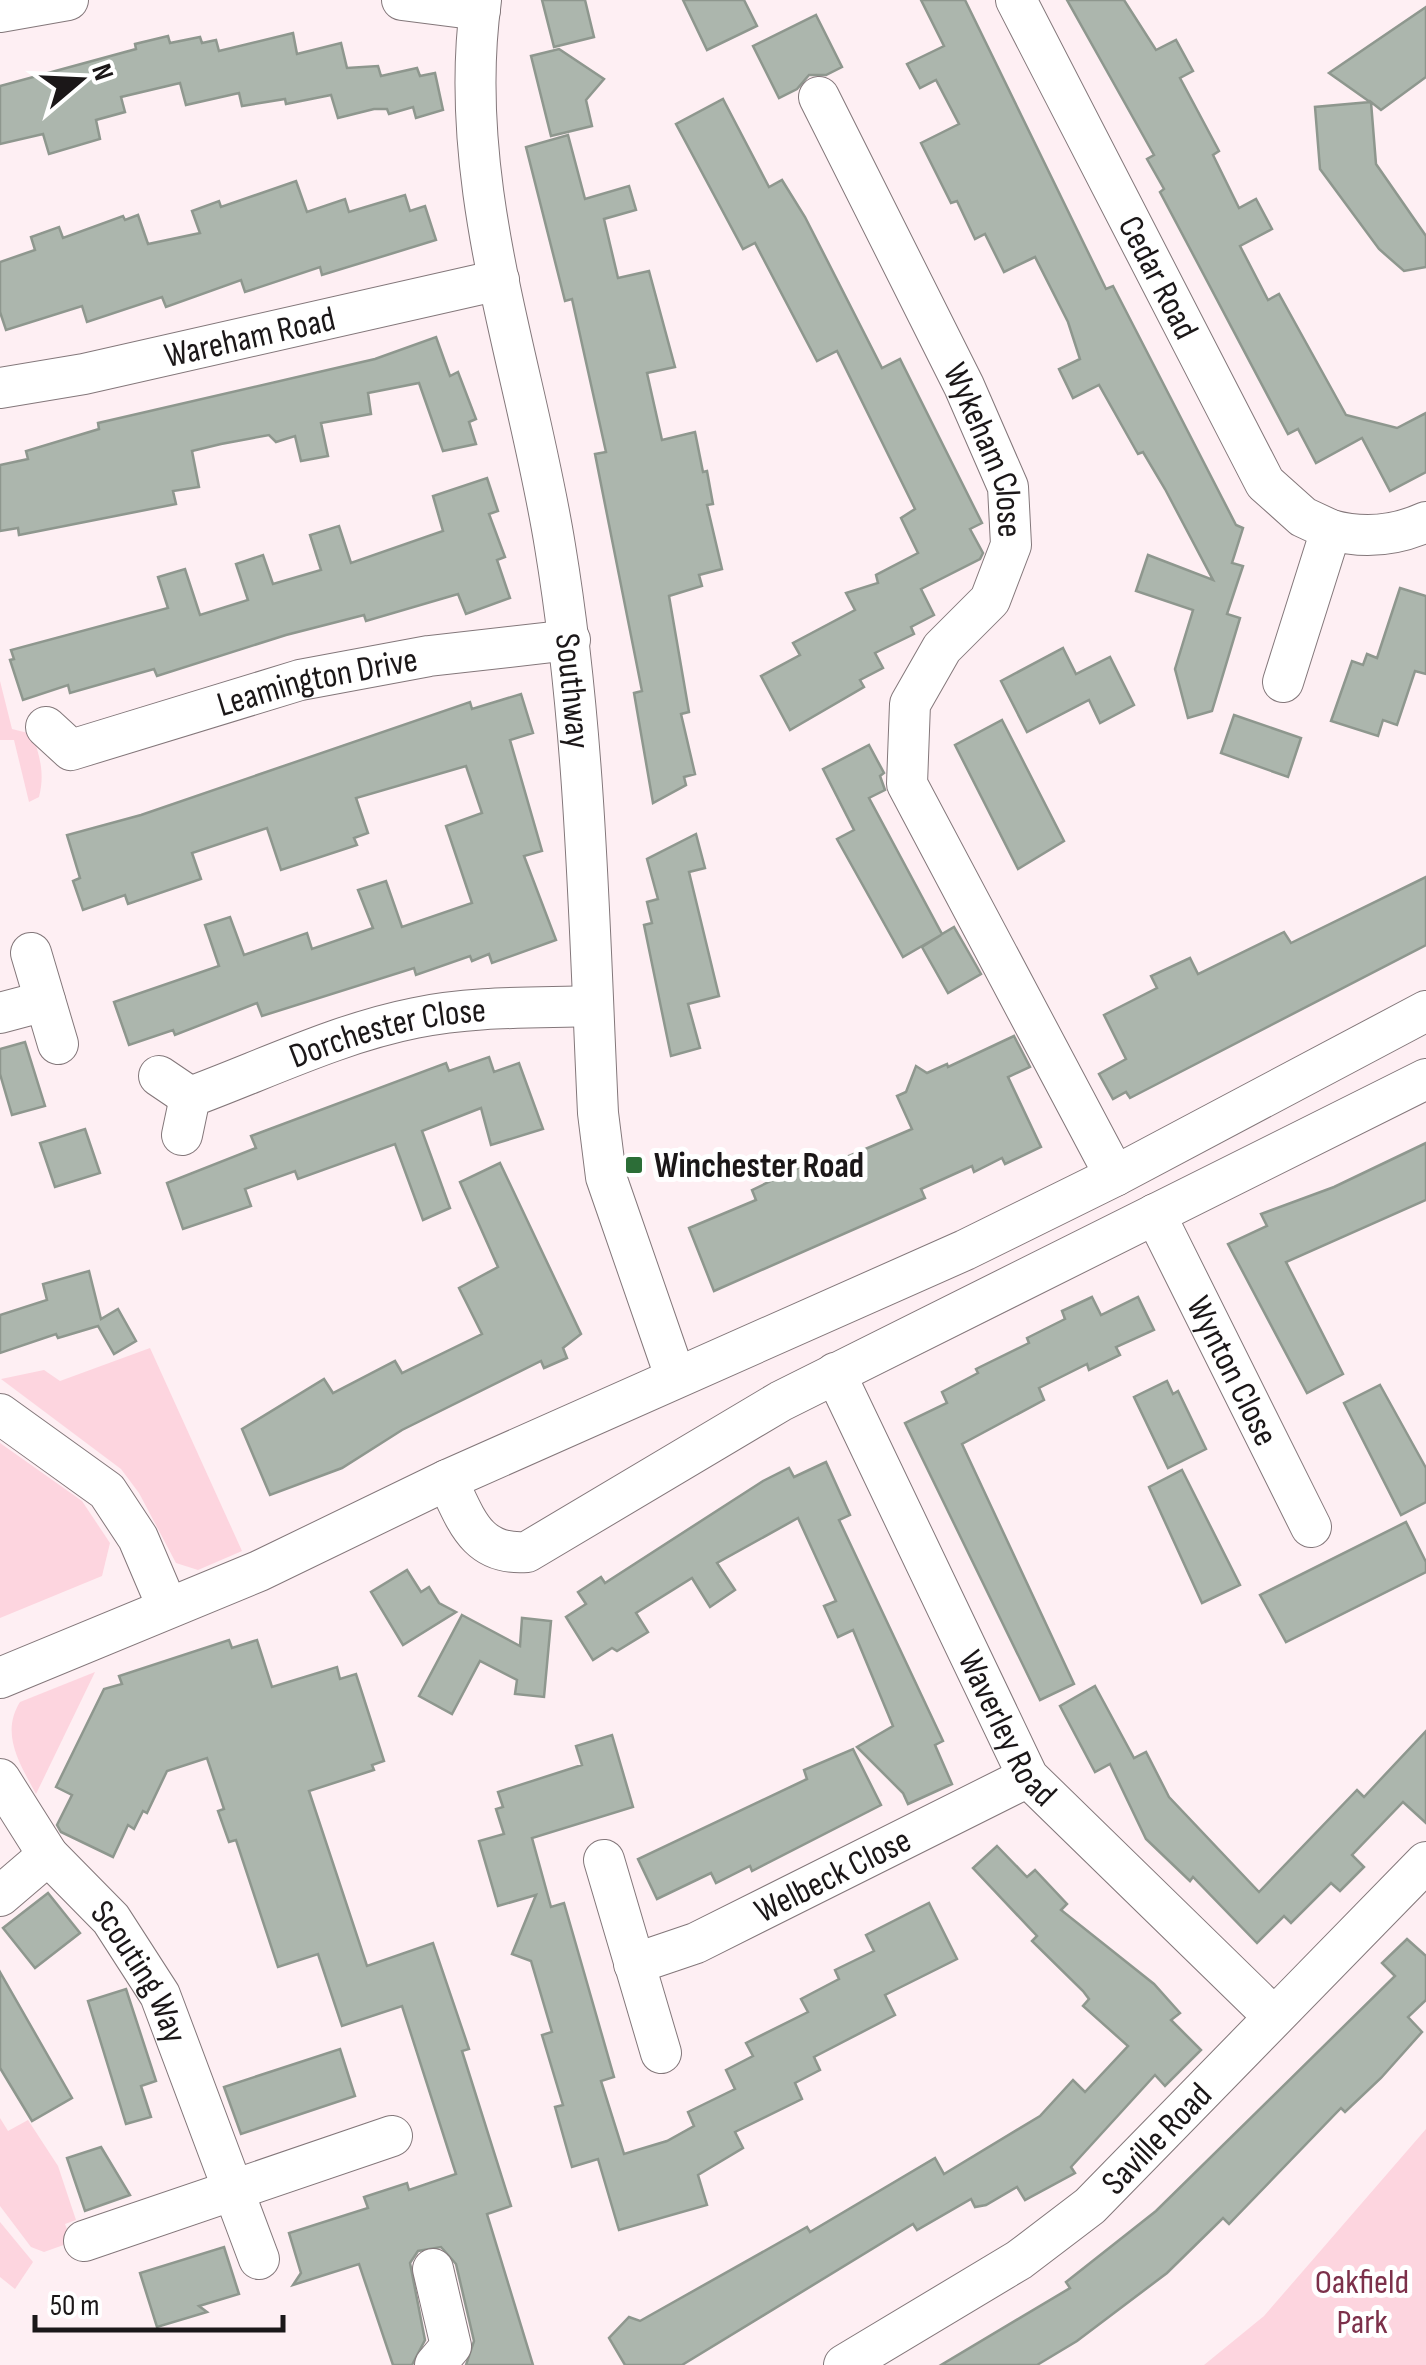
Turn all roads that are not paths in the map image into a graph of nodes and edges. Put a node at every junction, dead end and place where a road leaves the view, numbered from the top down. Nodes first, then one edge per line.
1 (68, 0) edge
2 (402, 0) edge
3 (1016, 0) edge
4 (481, 5) edge
5 (0, 12) edge
6 (820, 97) dead end
7 (499, 280) junction
8 (0, 388) edge
9 (1426, 522) edge
10 (1331, 530) junction
11 (570, 640) junction
12 (1283, 682) dead end
13 (61, 753) dead end
14 (31, 953) dead end
15 (45, 1001) junction
16 (593, 1006) junction
17 (1426, 1011) edge
18 (0, 1013) edge
19 (58, 1044) dead end
20 (1426, 1079) edge
21 (177, 1102) dead end
22 (1116, 1176) junction
23 (1154, 1214) junction
24 (835, 1373) junction
25 (675, 1376) junction
26 (0, 1414) edge
27 (447, 1480) junction
28 (1311, 1527) dead end
29 (168, 1606) junction
30 (0, 1678) edge
31 (1028, 1777) junction
32 (0, 1779) edge
33 (48, 1856) junction
34 (604, 1860) dead end
35 (1426, 1862) edge
36 (0, 1896) edge
37 (634, 1964) junction
38 (1273, 2016) junction
39 (660, 2053) dead end
40 (392, 2136) dead end
41 (230, 2191) junction
42 (84, 2241) dead end
43 (259, 2259) dead end
44 (433, 2268) dead end
45 (435, 2365) edge
46 (844, 2365) edge

1 - 5 street
2 - 4 street
3 - 10 street, Cedar Road
4 - 7 street, Southway
6 - 22 street, Wykeham Close
7 - 8 street, Wareham Road
7 - 11 street, Southway
9 - 10 street, Cedar Road
10 - 12 street
11 - 13 street, Leamington Drive
11 - 16 street, Southway
14 - 15 street
15 - 18 street
15 - 19 street
16 - 21 street, Dorchester Close
16 - 25 street, Southway
17 - 22 street
20 - 23 street
22 - 25 street
23 - 24 street
23 - 28 street, Wynton Close
24 - 27 street
24 - 31 street, Waverley Road
25 - 27 street
26 - 29 street
27 - 29 street
29 - 30 street
31 - 37 street, Welbeck Close
31 - 38 street, Waverley Road
32 - 33 street, Scouting Way
33 - 36 street
33 - 41 street, Scouting Way
34 - 37 street
35 - 38 street, Saville Road
37 - 39 street
38 - 46 street, Saville Road
40 - 41 street
41 - 42 street
41 - 43 street, Scouting Way
44 - 45 street

